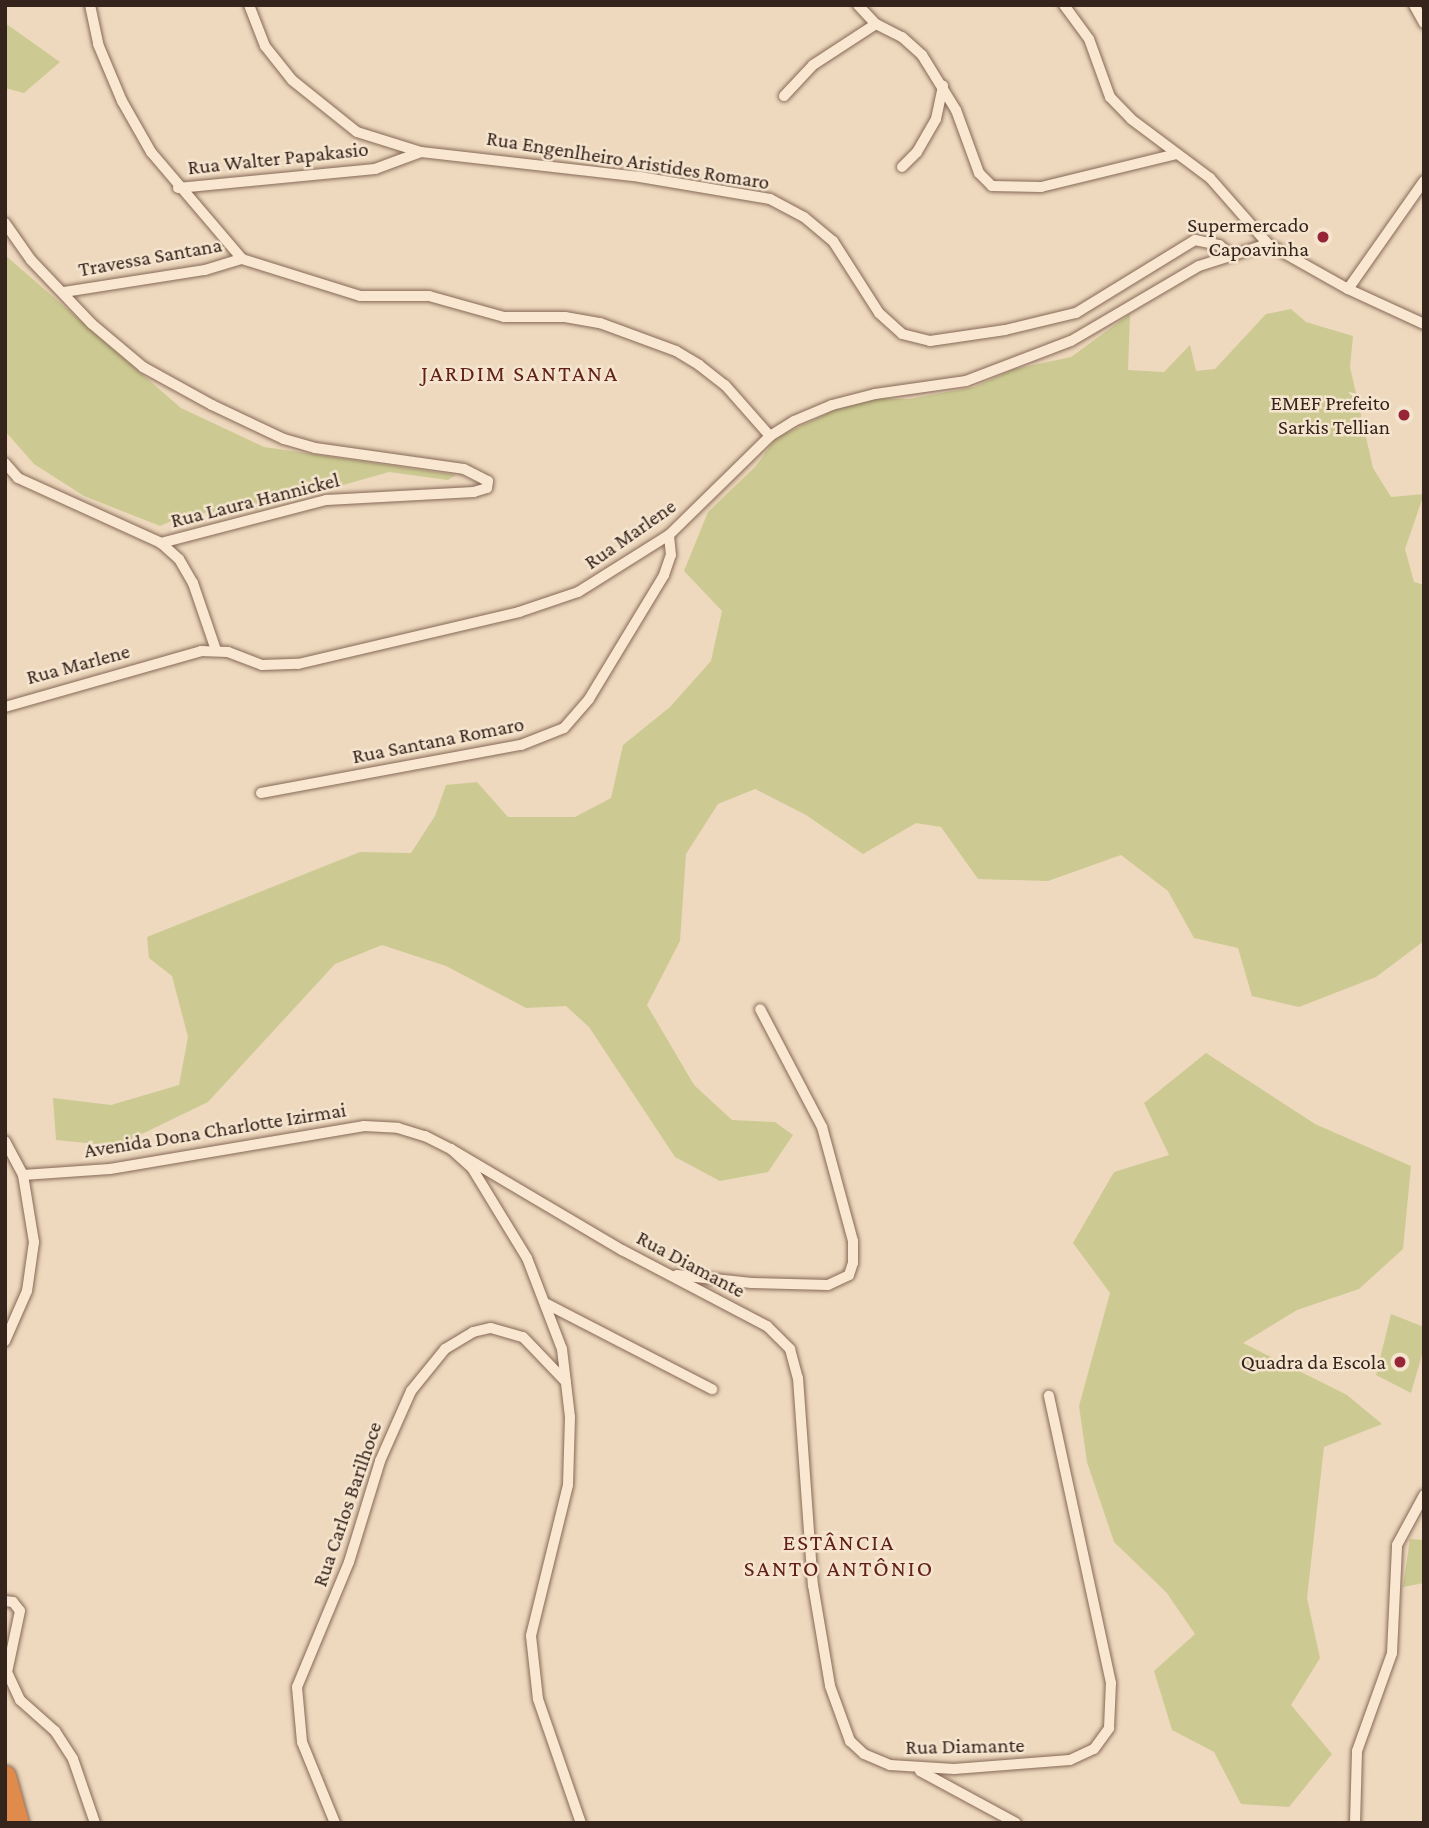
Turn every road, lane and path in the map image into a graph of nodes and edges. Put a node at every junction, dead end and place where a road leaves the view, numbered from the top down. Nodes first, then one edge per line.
1 (90, 5) edge
2 (249, 5) edge
3 (858, 5) edge
4 (1064, 5) edge
5 (1415, 5) edge
6 (1424, 23) edge
7 (876, 24) junction
8 (943, 86) junction
9 (783, 96) dead end
10 (421, 152) junction
11 (1176, 154) junction
12 (902, 167) dead end
13 (1424, 181) edge
14 (178, 188) junction
15 (5, 223) edge
16 (1268, 244) junction
17 (1229, 253) junction
18 (242, 259) junction
19 (1348, 289) junction
20 (64, 292) junction
21 (1424, 324) edge
22 (770, 436) junction
23 (5, 463) edge
24 (669, 535) junction
25 (161, 543) junction
26 (216, 650) junction
27 (5, 707) edge
28 (261, 793) dead end
29 (760, 1009) dead end
30 (5, 1141) edge
31 (451, 1149) junction
32 (23, 1175) junction
33 (667, 1274) junction
34 (547, 1304) junction
35 (5, 1341) edge
36 (567, 1384) junction
37 (712, 1389) dead end
38 (1049, 1396) dead end
39 (1424, 1495) edge
40 (5, 1601) edge
41 (917, 1770) junction
42 (5, 1776) edge
43 (18, 1823) edge
44 (95, 1823) edge
45 (335, 1823) edge
46 (581, 1823) edge
47 (1016, 1823) edge
48 (1355, 1823) edge

1 - 14 street
2 - 10 street, Rua Engenlheiro Aristides Romaro
3 - 7 street
4 - 11 street
5 - 6 street
7 - 8 street
7 - 9 street
8 - 11 street
8 - 12 street
10 - 14 street, Rua Walter Papakasio
10 - 17 street, Rua Engenlheiro Aristides Romaro
11 - 16 street
13 - 19 street
14 - 18 street
15 - 20 street
16 - 17 street, Rua Marlene
16 - 19 street
17 - 22 street, Rua Marlene
18 - 20 street, Travessa Santana
18 - 22 street
19 - 21 street
20 - 25 street, Rua Laura Hannickel
22 - 24 street, Rua Marlene
23 - 25 street
24 - 26 street, Rua Marlene
24 - 28 street, Rua Santana Romaro
25 - 26 street
26 - 27 street, Rua Marlene
29 - 33 street
30 - 32 street
31 - 32 street, Avenida Dona Charlotte Izirmai
31 - 33 street, Rua Diamante
31 - 34 street, Avenida Dona Charlotte Izirmai
32 - 35 street
33 - 41 street, Rua Diamante
34 - 36 street, Avenida Dona Charlotte Izirmai
34 - 37 street
36 - 45 street, Rua Carlos Barilhoce
36 - 46 street, Avenida Dona Charlotte Izirmai
38 - 41 street, Rua Diamante
39 - 48 street
40 - 44 street
41 - 47 street
42 - 43 highway

